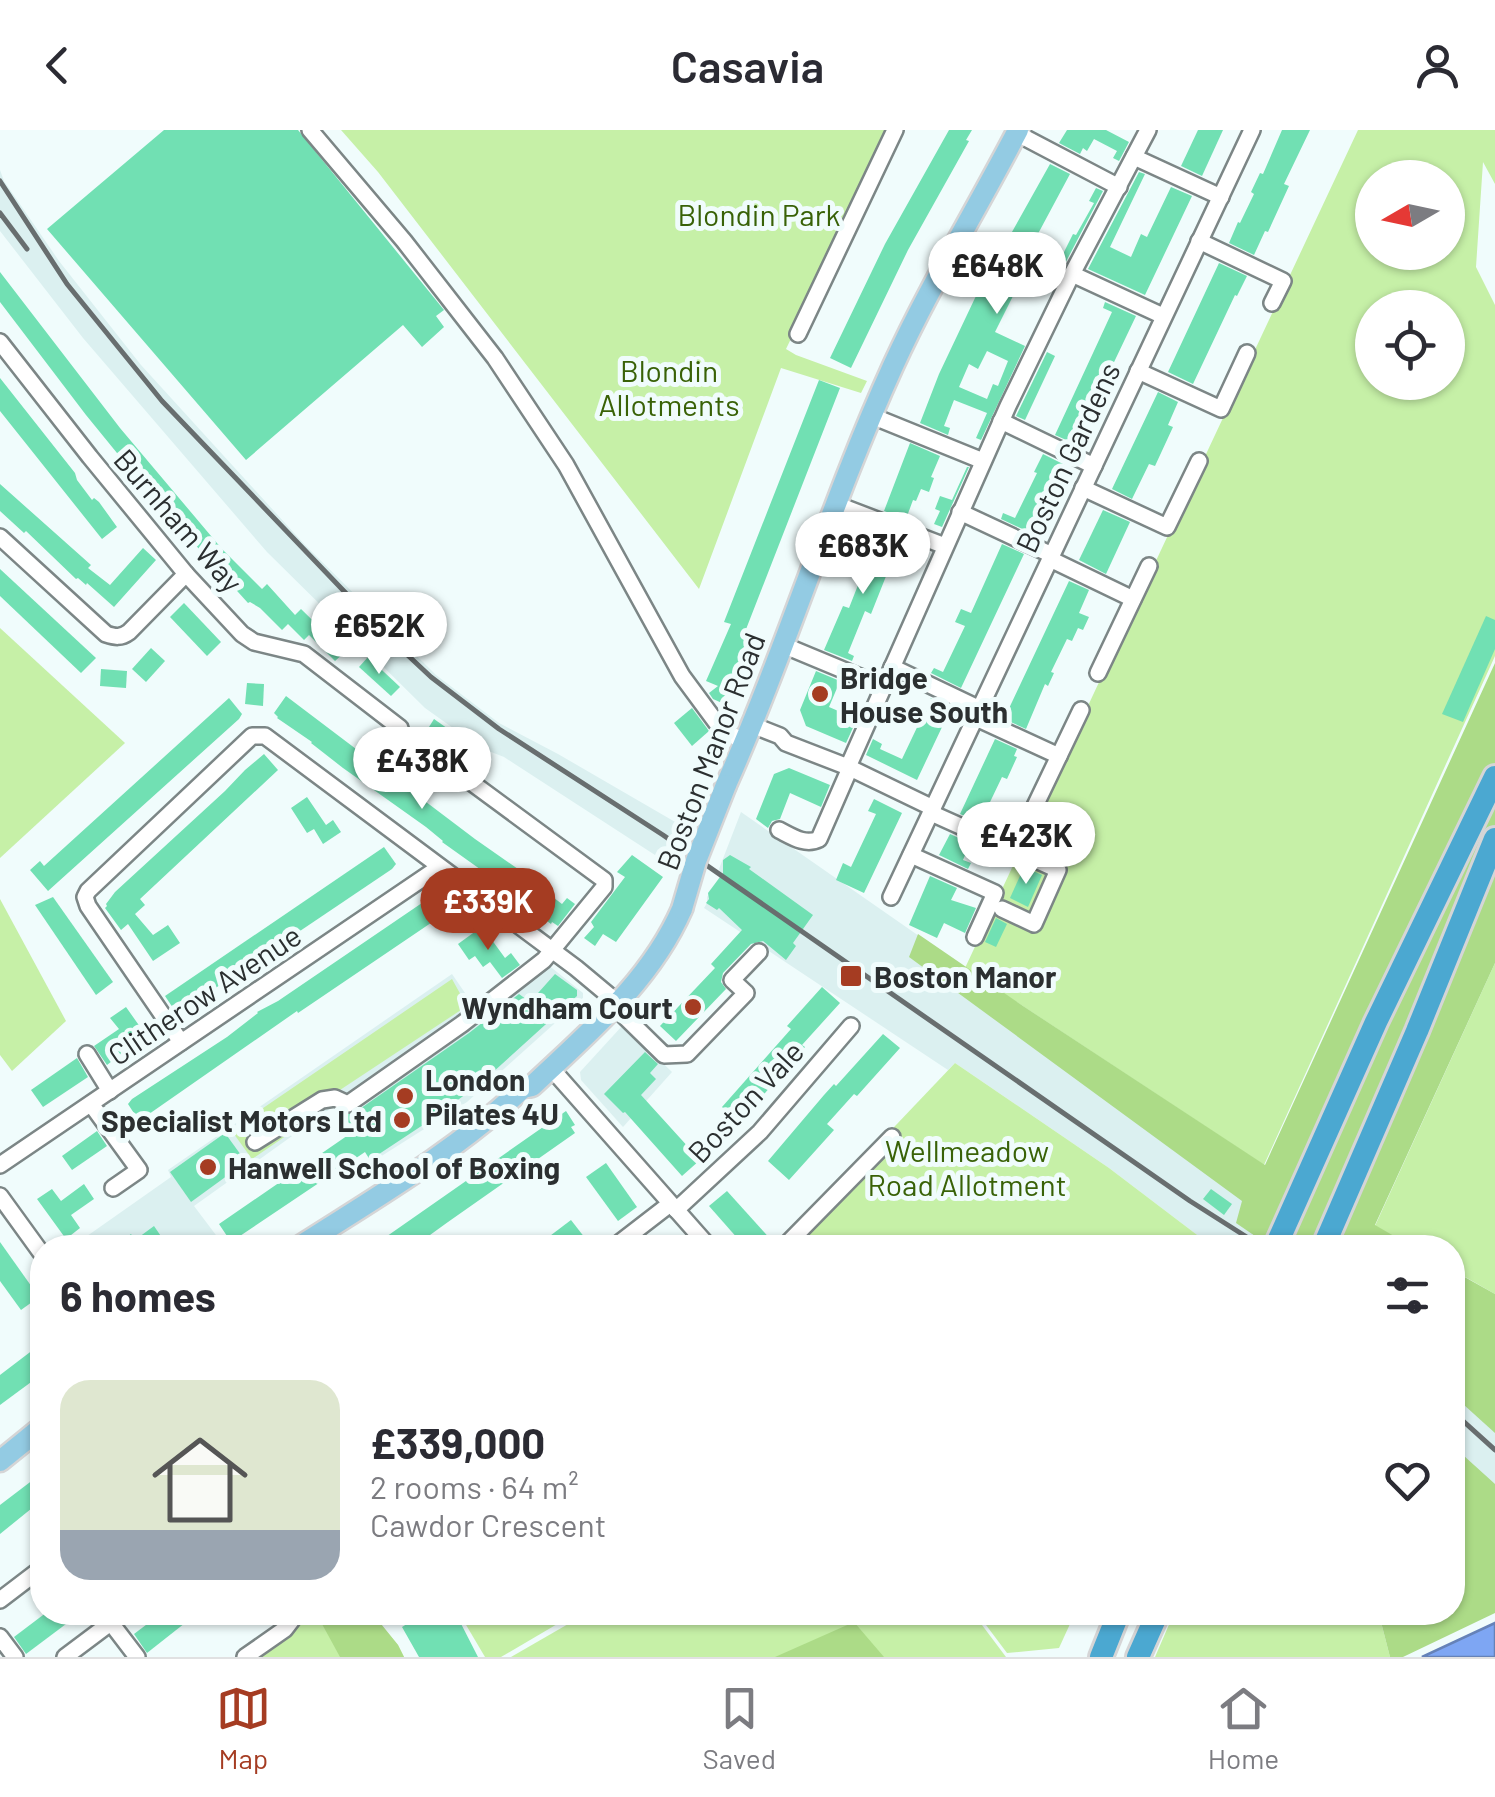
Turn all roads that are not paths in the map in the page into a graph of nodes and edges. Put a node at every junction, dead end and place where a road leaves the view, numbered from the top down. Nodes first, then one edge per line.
1 (310, 130) edge
2 (895, 130) edge
3 (1148, 130) edge
4 (1252, 130) edge
5 (1017, 132) edge
6 (1134, 157) junction
7 (1118, 187) junction
8 (1221, 197) junction
9 (1200, 242) junction
10 (1072, 274) junction
11 (1272, 304) dead end
12 (1164, 316) junction
13 (798, 334) dead end
14 (0, 342) edge
15 (1247, 353) dead end
16 (1138, 370) junction
17 (872, 416) junction
18 (1001, 421) junction
19 (983, 460) junction
20 (1199, 461) dead end
21 (1094, 466) junction
22 (1084, 488) junction
23 (838, 505) junction
24 (960, 512) junction
25 (0, 537) edge
26 (945, 546) junction
27 (1051, 557) junction
28 (1149, 566) dead end
29 (186, 574) junction
30 (1133, 599) junction
31 (783, 645) junction
32 (892, 667) junction
33 (1098, 673) dead end
34 (884, 687) junction
35 (1080, 710) dead end
36 (978, 713) junction
37 (400, 728) dead end
38 (748, 734) junction
39 (1058, 756) junction
40 (849, 768) junction
41 (460, 774) dead end
42 (1495, 777) edge
43 (932, 810) junction
44 (779, 830) dead end
45 (1024, 830) dead end
46 (1495, 839) edge
47 (911, 855) junction
48 (438, 868) junction
49 (892, 897) dead end
50 (1002, 908) dead end
51 (974, 937) dead end
52 (552, 951) junction
53 (758, 952) dead end
54 (616, 1005) junction
55 (852, 1026) dead end
56 (181, 1042) junction
57 (87, 1054) dead end
58 (551, 1068) junction
59 (110, 1090) junction
60 (92, 1104) junction
61 (892, 1137) dead end
62 (255, 1142) dead end
63 (0, 1165) edge
64 (113, 1188) dead end
65 (0, 1196) edge
66 (673, 1207) junction
67 (318, 1235) edge
68 (632, 1235) edge
69 (698, 1235) edge
70 (797, 1235) edge
71 (1280, 1235) edge
72 (1329, 1235) edge
73 (30, 1237) edge
74 (30, 1437) edge
75 (0, 1461) edge
76 (30, 1577) edge
77 (0, 1600) edge
78 (108, 1625) edge
79 (121, 1625) edge
80 (288, 1625) edge
81 (1114, 1625) edge
82 (1152, 1625) edge
83 (0, 1638) edge
84 (14, 1657) edge
85 (65, 1657) edge
86 (137, 1657) edge
87 (245, 1657) edge
88 (1101, 1657) edge
89 (1138, 1657) edge

1 - 38 street
2 - 13 street
3 - 6 street
4 - 8 street, Boston Gardens
5 - 7 street
5 - 17 main road, Boston Manor Road
6 - 7 street
6 - 8 street
7 - 10 street
8 - 9 street, Boston Gardens
9 - 11 street
9 - 12 street, Boston Gardens
10 - 12 street
10 - 18 street
12 - 16 street, Boston Gardens
14 - 29 street, Burnham Way
15 - 16 street
16 - 21 street, Boston Gardens
17 - 19 street
17 - 23 main road, Boston Manor Road
18 - 19 street
18 - 21 street
19 - 24 street
20 - 22 street
21 - 22 street, Boston Gardens
22 - 27 street, Boston Gardens
23 - 26 street
23 - 31 main road, Boston Manor Road
24 - 26 street
24 - 27 street
25 - 29 street
26 - 32 street
27 - 30 street
27 - 36 street, Boston Gardens
28 - 30 street
29 - 37 street, Burnham Way
30 - 33 street
31 - 34 street
31 - 38 main road, Boston Manor Road
32 - 34 street
32 - 36 street
34 - 40 street
35 - 39 street
36 - 39 street
36 - 43 street, Boston Gardens
38 - 40 street
38 - 54 main road, Boston Manor Road, bridge
39 - 45 street
40 - 43 street
40 - 44 street
41 - 52 street
42 - 71 highway
43 - 47 street, Boston Gardens
43 - 50 street
46 - 72 highway
47 - 49 street, Boston Gardens
47 - 51 street
48 - 52 street
48 - 56 street, Clitherow Avenue
48 - 56 street
52 - 54 street
52 - 62 street
53 - 54 street
54 - 58 main road, Boston Manor Road
55 - 66 street, Boston Vale
56 - 59 street, Clitherow Avenue
57 - 59 street
58 - 66 street
58 - 67 main road, Boston Manor Road
59 - 60 street, Clitherow Avenue
60 - 63 street, Clitherow Avenue
60 - 64 street
61 - 70 street
65 - 73 street
66 - 68 street, Boston Vale
66 - 69 street
74 - 75 main road
76 - 77 street
78 - 85 street
79 - 86 street
80 - 87 street
81 - 88 highway
82 - 89 highway
83 - 84 street

